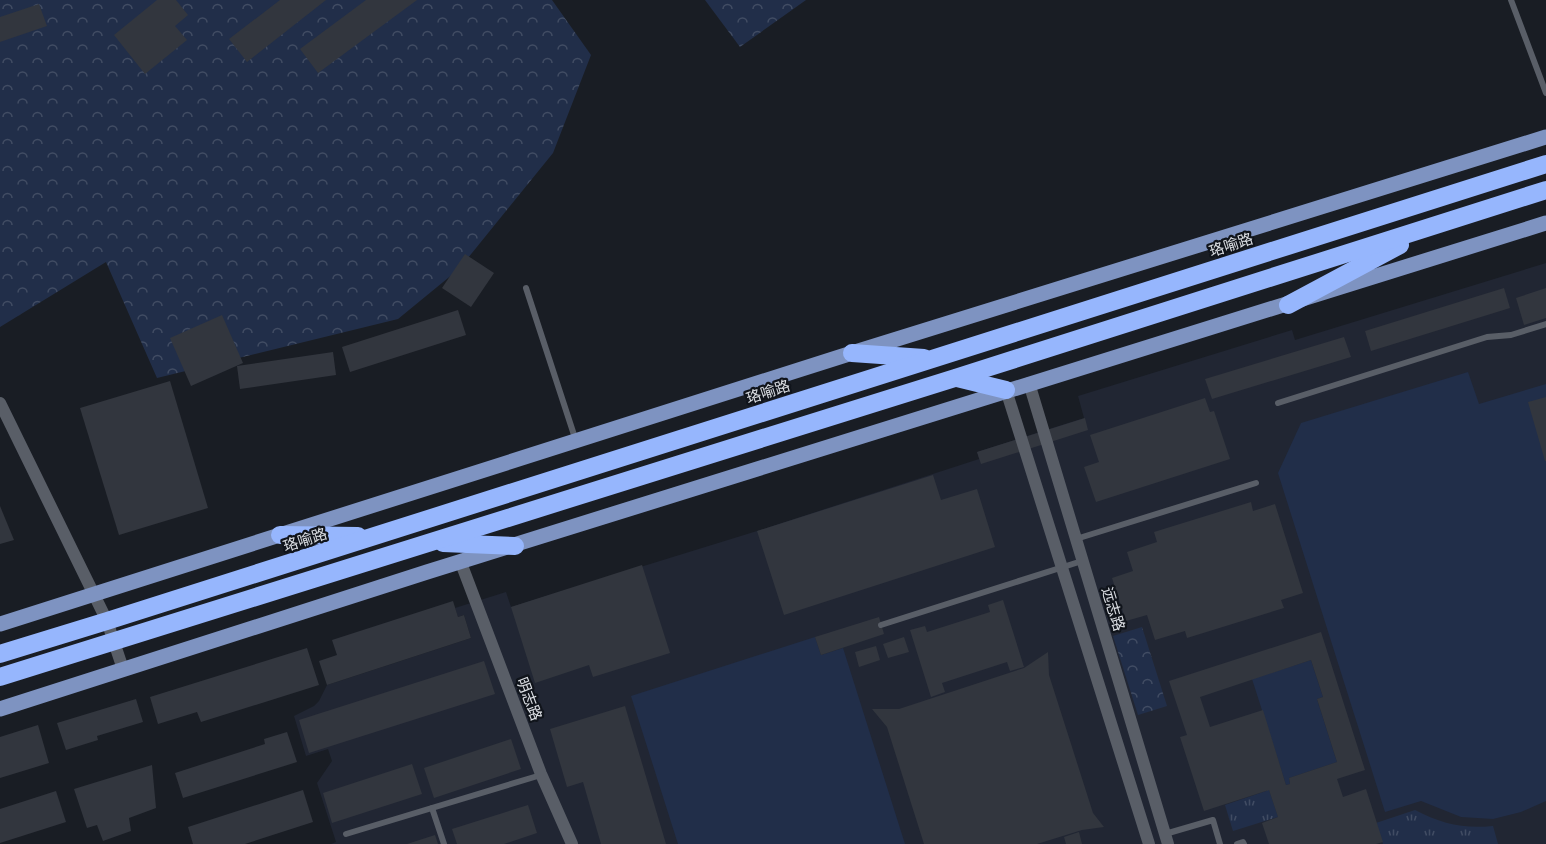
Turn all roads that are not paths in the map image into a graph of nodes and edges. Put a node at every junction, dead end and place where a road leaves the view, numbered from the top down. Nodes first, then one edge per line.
1 (1511, 0) edge
2 (1546, 93) edge
3 (1546, 138) edge
4 (1546, 164) edge
5 (1546, 190) edge
6 (1441, 223) junction
7 (1546, 223) edge
8 (526, 288) dead end
9 (1288, 305) junction
10 (1546, 324) edge
11 (852, 353) junction
12 (934, 358) junction
13 (955, 378) junction
14 (1029, 382) junction
15 (1006, 390) junction
16 (1278, 403) dead end
17 (0, 404) edge
18 (576, 442) junction
19 (1256, 483) dead end
20 (280, 535) junction
21 (375, 536) junction
22 (1076, 538) junction
23 (429, 543) junction
24 (515, 546) junction
25 (1083, 561) junction
26 (461, 563) junction
27 (1062, 567) junction
28 (95, 595) junction
29 (107, 621) junction
30 (0, 624) edge
31 (881, 625) dead end
32 (115, 640) junction
33 (0, 654) edge
34 (123, 669) junction
35 (0, 677) edge
36 (0, 710) edge
37 (542, 774) junction
38 (432, 808) junction
39 (346, 834) dead end
40 (1167, 839) edge
41 (444, 844) edge
42 (572, 844) edge
43 (1149, 844) edge
44 (1220, 844) edge
45 (1238, 844) edge
46 (1244, 844) edge

1 - 2 lane
3 - 11 main road
4 - 12 highway, 珞喻路
5 - 6 highway
6 - 9 highway
6 - 13 highway
7 - 9 main road
8 - 18 lane
9 - 14 main road
10 - 16 lane
11 - 12 highway
11 - 18 main road
12 - 21 highway, 珞喻路
13 - 15 highway
13 - 23 highway
14 - 15 main road
14 - 22 street, 远志路
15 - 24 main road
15 - 27 street
17 - 28 street
18 - 20 main road
19 - 22 lane
20 - 21 highway
20 - 28 main road
21 - 29 highway, 珞喻路
22 - 25 street, 远志路
23 - 24 highway
23 - 32 highway
24 - 26 main road
25 - 27 lane
25 - 40 street, 远志路
26 - 34 main road
26 - 37 street, 明志路
27 - 31 lane
27 - 43 street
28 - 29 street
28 - 30 main road
29 - 32 street
29 - 33 highway, 珞喻路
32 - 34 street
32 - 35 highway
34 - 36 main road
37 - 38 lane
37 - 42 street, 明志路
38 - 39 lane
38 - 41 lane
40 - 44 lane
45 - 46 lane

